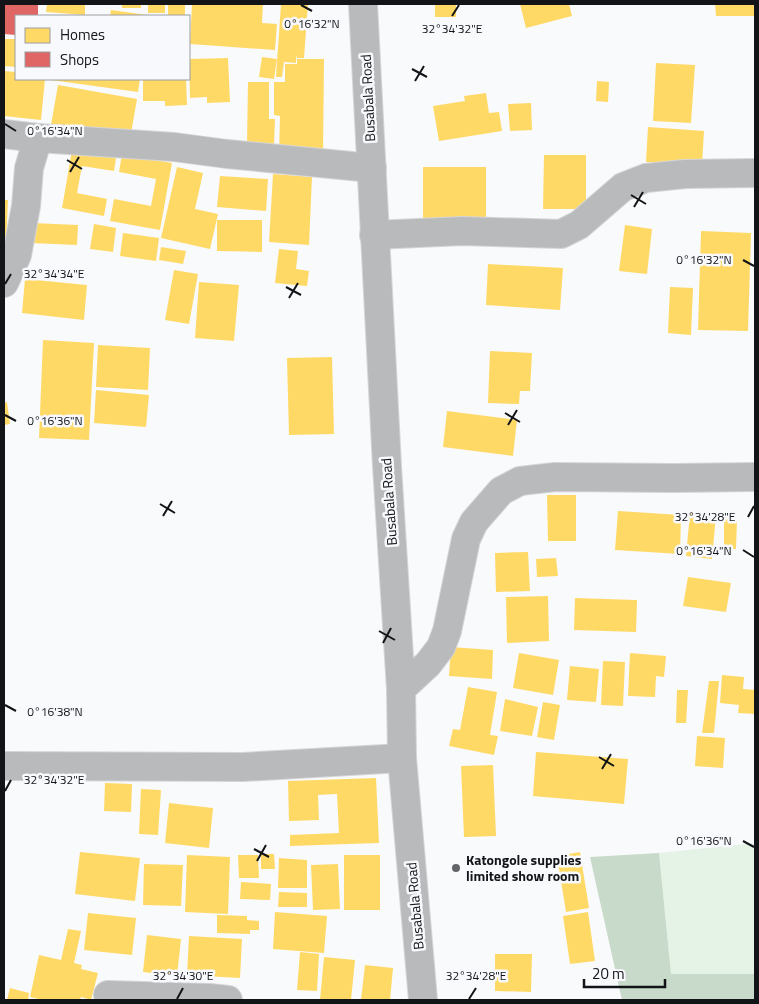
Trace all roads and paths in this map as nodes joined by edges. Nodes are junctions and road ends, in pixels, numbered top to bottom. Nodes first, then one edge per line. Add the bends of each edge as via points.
1 (363, 4) edge
2 (4, 134) edge
3 (38, 138) junction
4 (372, 168) junction
5 (755, 173) edge
6 (374, 235) junction
7 (4, 283) edge
8 (755, 477) edge
9 (401, 689) junction
10 (402, 758) junction
11 (4, 766) edge
12 (108, 995) dead end
13 (228, 1000) edge
14 (424, 1000) edge

1 - 4 street, Busabala Road
2 - 3 street
3 - 4 street via 174,147
3 - 7 street via 29,168 17,255
4 - 6 street, Busabala Road
5 - 6 street via 646,178 623,187 579,225 561,234 462,231
6 - 9 street, Busabala Road
8 - 9 street via 555,477 520,481 502,491 474,522 466,539 447,630 440,648
9 - 10 street, Busabala Road
10 - 11 street via 243,767
10 - 14 street, Busabala Road
12 - 13 street

